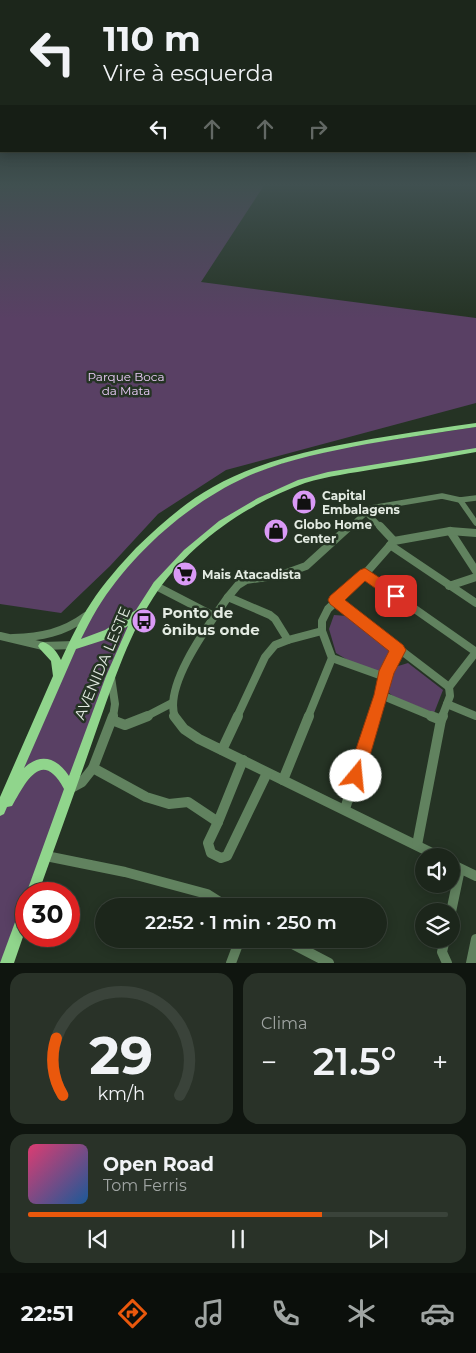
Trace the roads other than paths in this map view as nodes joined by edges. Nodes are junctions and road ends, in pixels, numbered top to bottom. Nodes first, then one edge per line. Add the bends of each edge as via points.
1 (476, 419) edge
2 (476, 425) edge
3 (458, 427) junction
4 (476, 450) edge
5 (476, 498) edge
6 (460, 500) junction
7 (365, 511) junction
8 (476, 523) edge
9 (450, 531) junction
10 (476, 533) edge
11 (392, 543) junction
12 (476, 571) edge
13 (365, 574) junction
14 (476, 577) edge
15 (156, 586) junction
16 (449, 586) junction
17 (228, 597) junction
18 (335, 600) junction
19 (476, 603) edge
20 (140, 612) junction
21 (90, 613) junction
22 (214, 616) junction
23 (322, 631) junction
24 (0, 636) edge
25 (13, 638) junction
26 (288, 640) junction
27 (74, 645) junction
28 (43, 646) junction
29 (398, 650) junction
30 (332, 658) junction
31 (111, 676) junction
32 (58, 678) junction
33 (385, 678) junction
34 (449, 687) junction
35 (381, 695) junction
36 (172, 703) junction
37 (447, 704) junction
38 (476, 716) edge
39 (112, 720) junction
40 (441, 720) junction
41 (222, 750) junction
42 (242, 760) junction
43 (93, 768) junction
44 (267, 773) junction
45 (283, 780) junction
46 (70, 789) junction
47 (345, 809) junction
48 (0, 812) edge
49 (218, 822) junction
50 (417, 844) junction
51 (424, 848) edge
52 (46, 856) junction
53 (460, 868) edge
54 (476, 876) edge
55 (36, 882) edge
56 (213, 898) edge
57 (476, 939) edge
58 (15, 941) edge
59 (237, 948) edge
60 (300, 948) edge
61 (443, 948) edge
62 (7, 963) edge
63 (231, 963) edge
64 (329, 963) edge
65 (447, 963) edge
66 (471, 963) edge

1 - 3 main road
2 - 3 main road, AVENIDA LESTE
3 - 21 main road, AVENIDA LESTE via 322,449 254,469 221,485 160,527 112,581
4 - 15 main road, AVENIDA LESTE via 329,475 272,494 247,507 200,540
5 - 6 street
6 - 7 street via 442,496
6 - 8 street
7 - 11 street
7 - 17 street via 306,566 281,575 246,580
9 - 10 street
9 - 11 street
9 - 12 street
11 - 13 street
11 - 16 street
13 - 18 street
13 - 34 street via 476,652
14 - 16 street
15 - 20 main road, AVENIDA LESTE
15 - 22 street
16 - 19 street
17 - 22 street
17 - 26 street via 270,615
18 - 23 street via 324,614
18 - 29 street
20 - 27 main road via 91,642
20 - 31 main road, AVENIDA LESTE
21 - 25 street via 51,636
21 - 27 main road, AVENIDA LESTE
22 - 36 street via 183,672
23 - 26 street
23 - 30 street
24 - 25 street
25 - 28 street
26 - 41 street via 275,645 265,657
27 - 28 street
27 - 32 main road, AVENIDA LESTE
28 - 32 main road via 54,654 58,662
29 - 33 street
29 - 34 street
30 - 33 street
30 - 45 street
31 - 39 street via 115,704
31 - 46 main road, AVENIDA LESTE
32 - 48 main road, AVENIDA LESTE
33 - 35 street
34 - 37 street
35 - 40 street
35 - 47 street
36 - 39 street via 125,725
36 - 41 street via 178,723 187,733
37 - 38 street
37 - 40 street
39 - 43 street
40 - 50 street
41 - 42 street
42 - 44 street
42 - 49 street
43 - 46 street via 82,782
43 - 49 street via 146,797 169,804 188,802
44 - 45 street
44 - 49 street via 227,856 221,858 211,854 208,843
45 - 47 street
46 - 48 main road via 63,774 54,767 40,764 30,770
46 - 52 main road, AVENIDA LESTE
47 - 50 street
50 - 51 street
52 - 55 main road, AVENIDA LESTE
52 - 56 street via 125,872
53 - 54 street
57 - 66 street
58 - 62 main road
59 - 63 street
60 - 64 street
61 - 65 street

